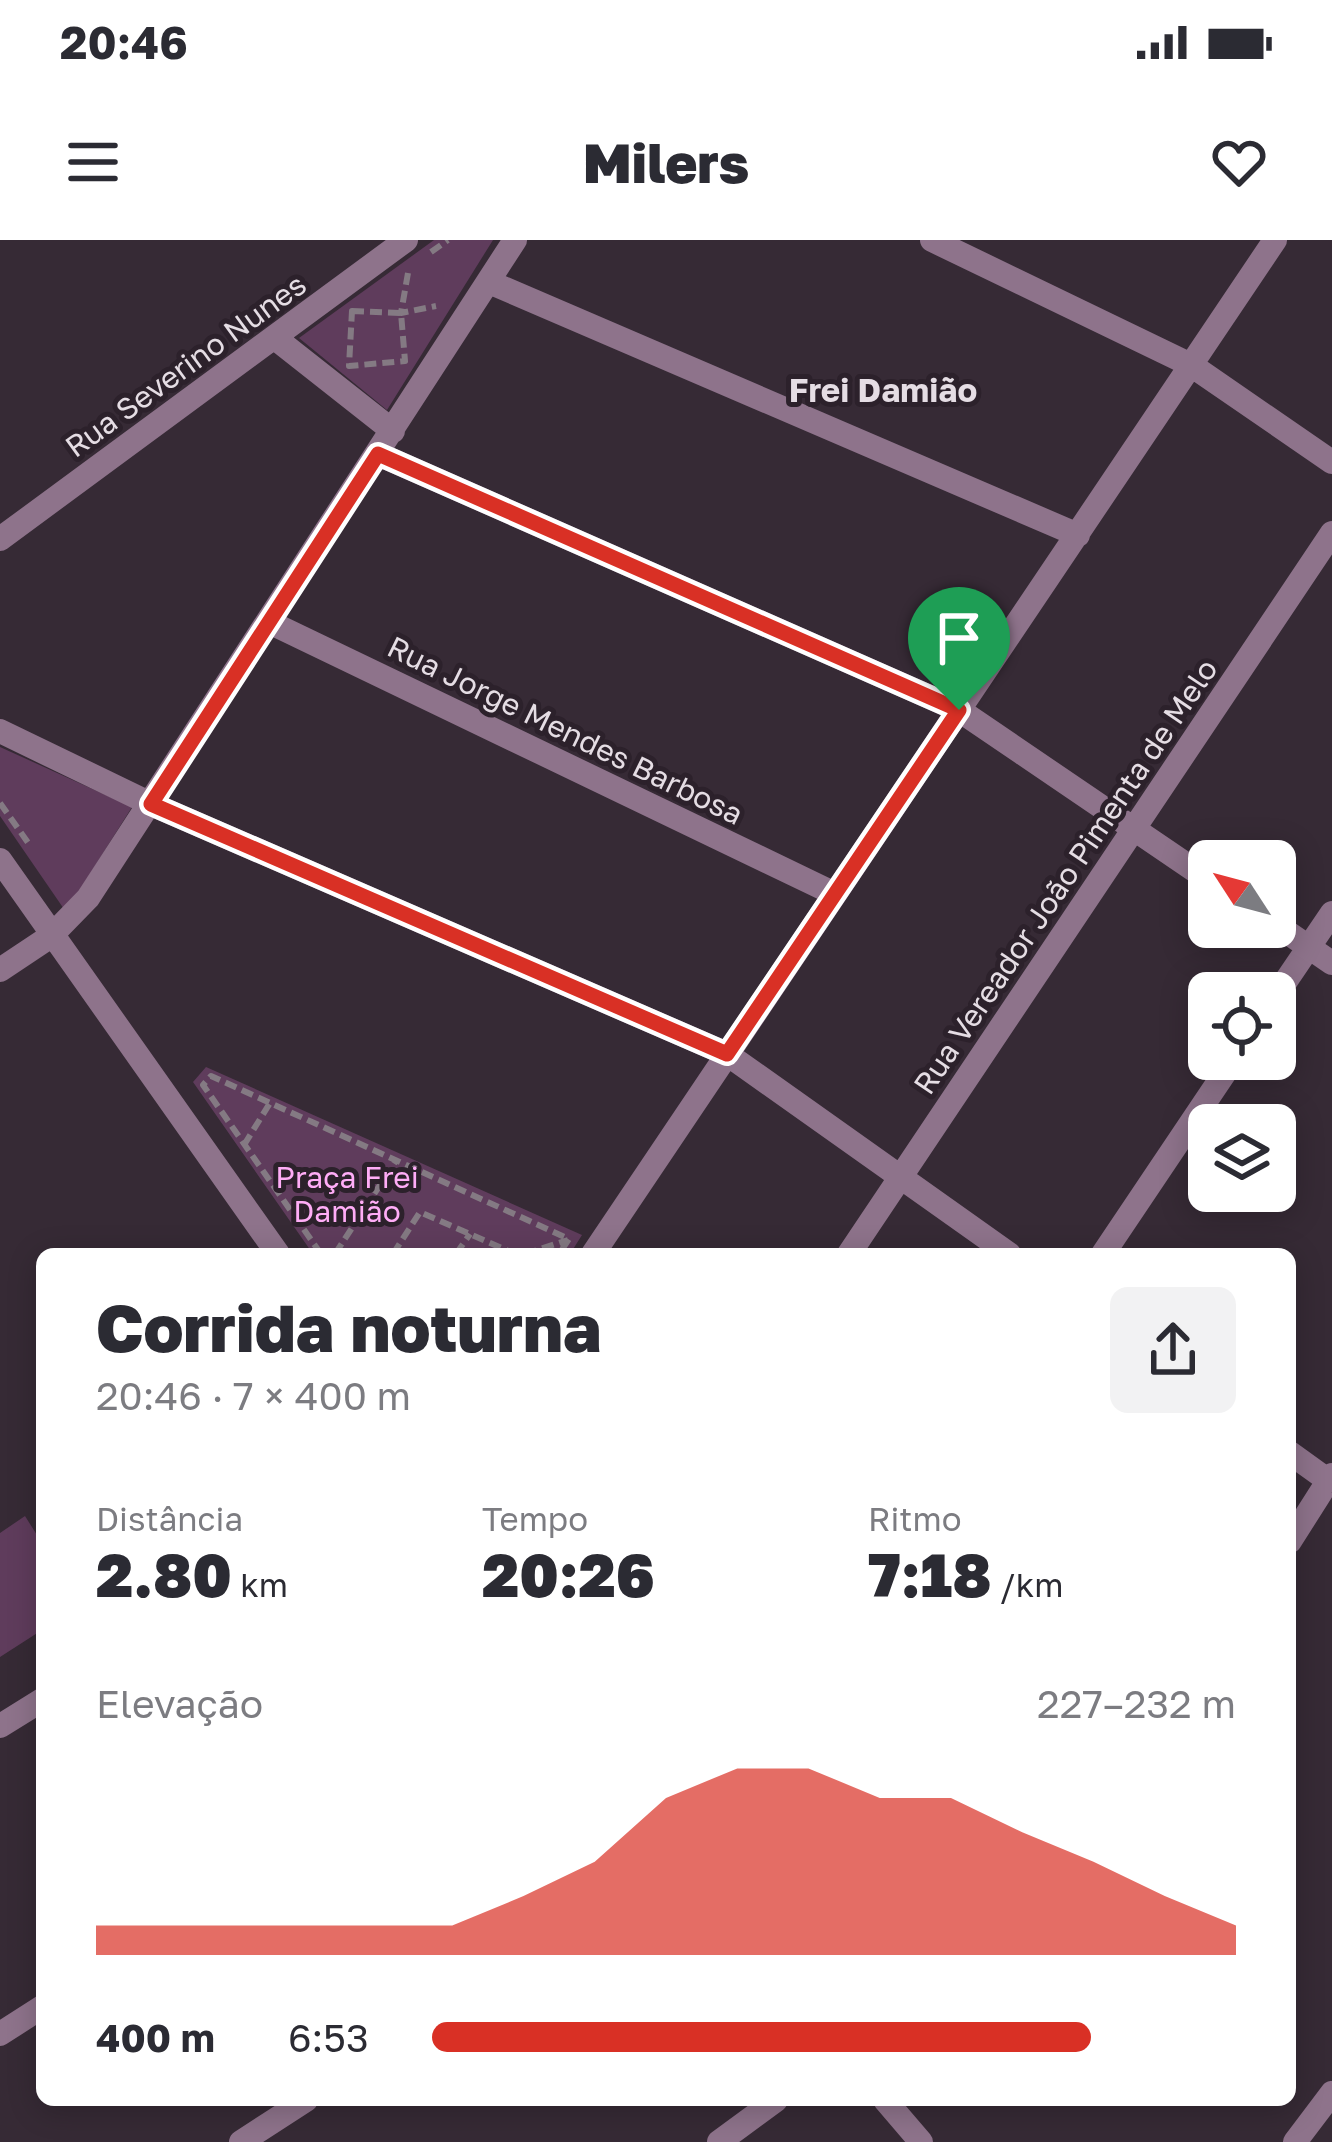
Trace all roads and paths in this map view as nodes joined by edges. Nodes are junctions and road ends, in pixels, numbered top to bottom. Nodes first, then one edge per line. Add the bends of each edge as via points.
1 (406, 240) edge
2 (515, 240) edge
3 (932, 240) edge
4 (1275, 240) edge
5 (409, 269) dead end
6 (489, 282) junction
7 (401, 313) junction
8 (430, 323) dead end
9 (275, 338) junction
10 (417, 342) dead end
11 (332, 352) dead end
12 (405, 361) junction
13 (1191, 365) junction
14 (349, 366) junction
15 (394, 378) dead end
16 (366, 381) dead end
17 (392, 431) junction
18 (378, 454) junction
19 (1332, 462) edge
20 (1332, 533) edge
21 (1078, 535) junction
22 (0, 539) edge
23 (269, 622) junction
24 (959, 710) junction
25 (0, 731) edge
26 (0, 803) edge
27 (151, 804) junction
28 (1134, 829) junction
29 (39, 858) dead end
30 (0, 860) edge
31 (1188, 866) edge
32 (835, 894) junction
33 (1332, 913) edge
34 (51, 936) junction
35 (1296, 938) edge
36 (1309, 947) junction
37 (1332, 963) edge
38 (0, 970) edge
39 (1292, 972) edge
40 (727, 1054) junction
41 (1220, 1080) edge
42 (270, 1103) junction
43 (244, 1145) junction
44 (395, 1162) junction
45 (901, 1177) junction
46 (470, 1234) junction
47 (569, 1239) junction
48 (274, 1248) edge
49 (317, 1248) edge
50 (339, 1248) edge
51 (397, 1248) edge
52 (460, 1248) edge
53 (502, 1248) edge
54 (543, 1248) edge
55 (564, 1248) edge
56 (597, 1248) edge
57 (853, 1248) edge
58 (1001, 1248) edge
59 (1107, 1248) edge
60 (1296, 1457) edge
61 (1330, 1478) edge
62 (1296, 1532) edge
63 (36, 1704) edge
64 (0, 1726) edge
65 (36, 2011) edge
66 (0, 2034) edge
67 (1330, 2099) edge
68 (297, 2106) edge
69 (768, 2106) edge
70 (890, 2106) edge
71 (241, 2142) edge
72 (718, 2142) edge
73 (921, 2142) edge
74 (1294, 2142) edge

1 - 9 street, Rua Severino Nunes
2 - 6 street
3 - 13 street
4 - 13 street
5 - 7 path
6 - 17 street
6 - 21 street
7 - 8 path via 442,304
7 - 12 path
7 - 14 path via 352,311
9 - 17 street
9 - 22 street, Rua Severino Nunes
10 - 12 path
11 - 14 path
12 - 14 path
12 - 15 path
13 - 19 street
13 - 21 street
14 - 16 path
17 - 18 street
18 - 23 street
18 - 24 street
20 - 28 street, Rua Vereador João Pimenta de Melo
21 - 24 street
23 - 27 street
23 - 32 street, Rua Jorge Mendes Barbosa
24 - 28 street
24 - 32 street
25 - 27 street
26 - 29 path
27 - 34 street via 88,898
27 - 40 street
28 - 31 street
28 - 45 street, Rua Vereador João Pimenta de Melo
30 - 34 street
32 - 40 street
33 - 36 street
34 - 38 street
34 - 48 street
35 - 36 street
36 - 37 street
36 - 39 street
40 - 45 street
40 - 56 street
41 - 59 street
42 - 43 path
42 - 43 path via 211,1076 203,1085
42 - 44 path
43 - 49 path
44 - 47 path
44 - 50 path
45 - 57 street, Rua Vereador João Pimenta de Melo
45 - 58 street
46 - 51 path via 420,1212
46 - 52 path
46 - 53 path
47 - 54 path
47 - 55 path
60 - 61 street
61 - 62 street
63 - 64 street
65 - 66 street
67 - 74 street
68 - 71 street
69 - 72 street
70 - 73 street

